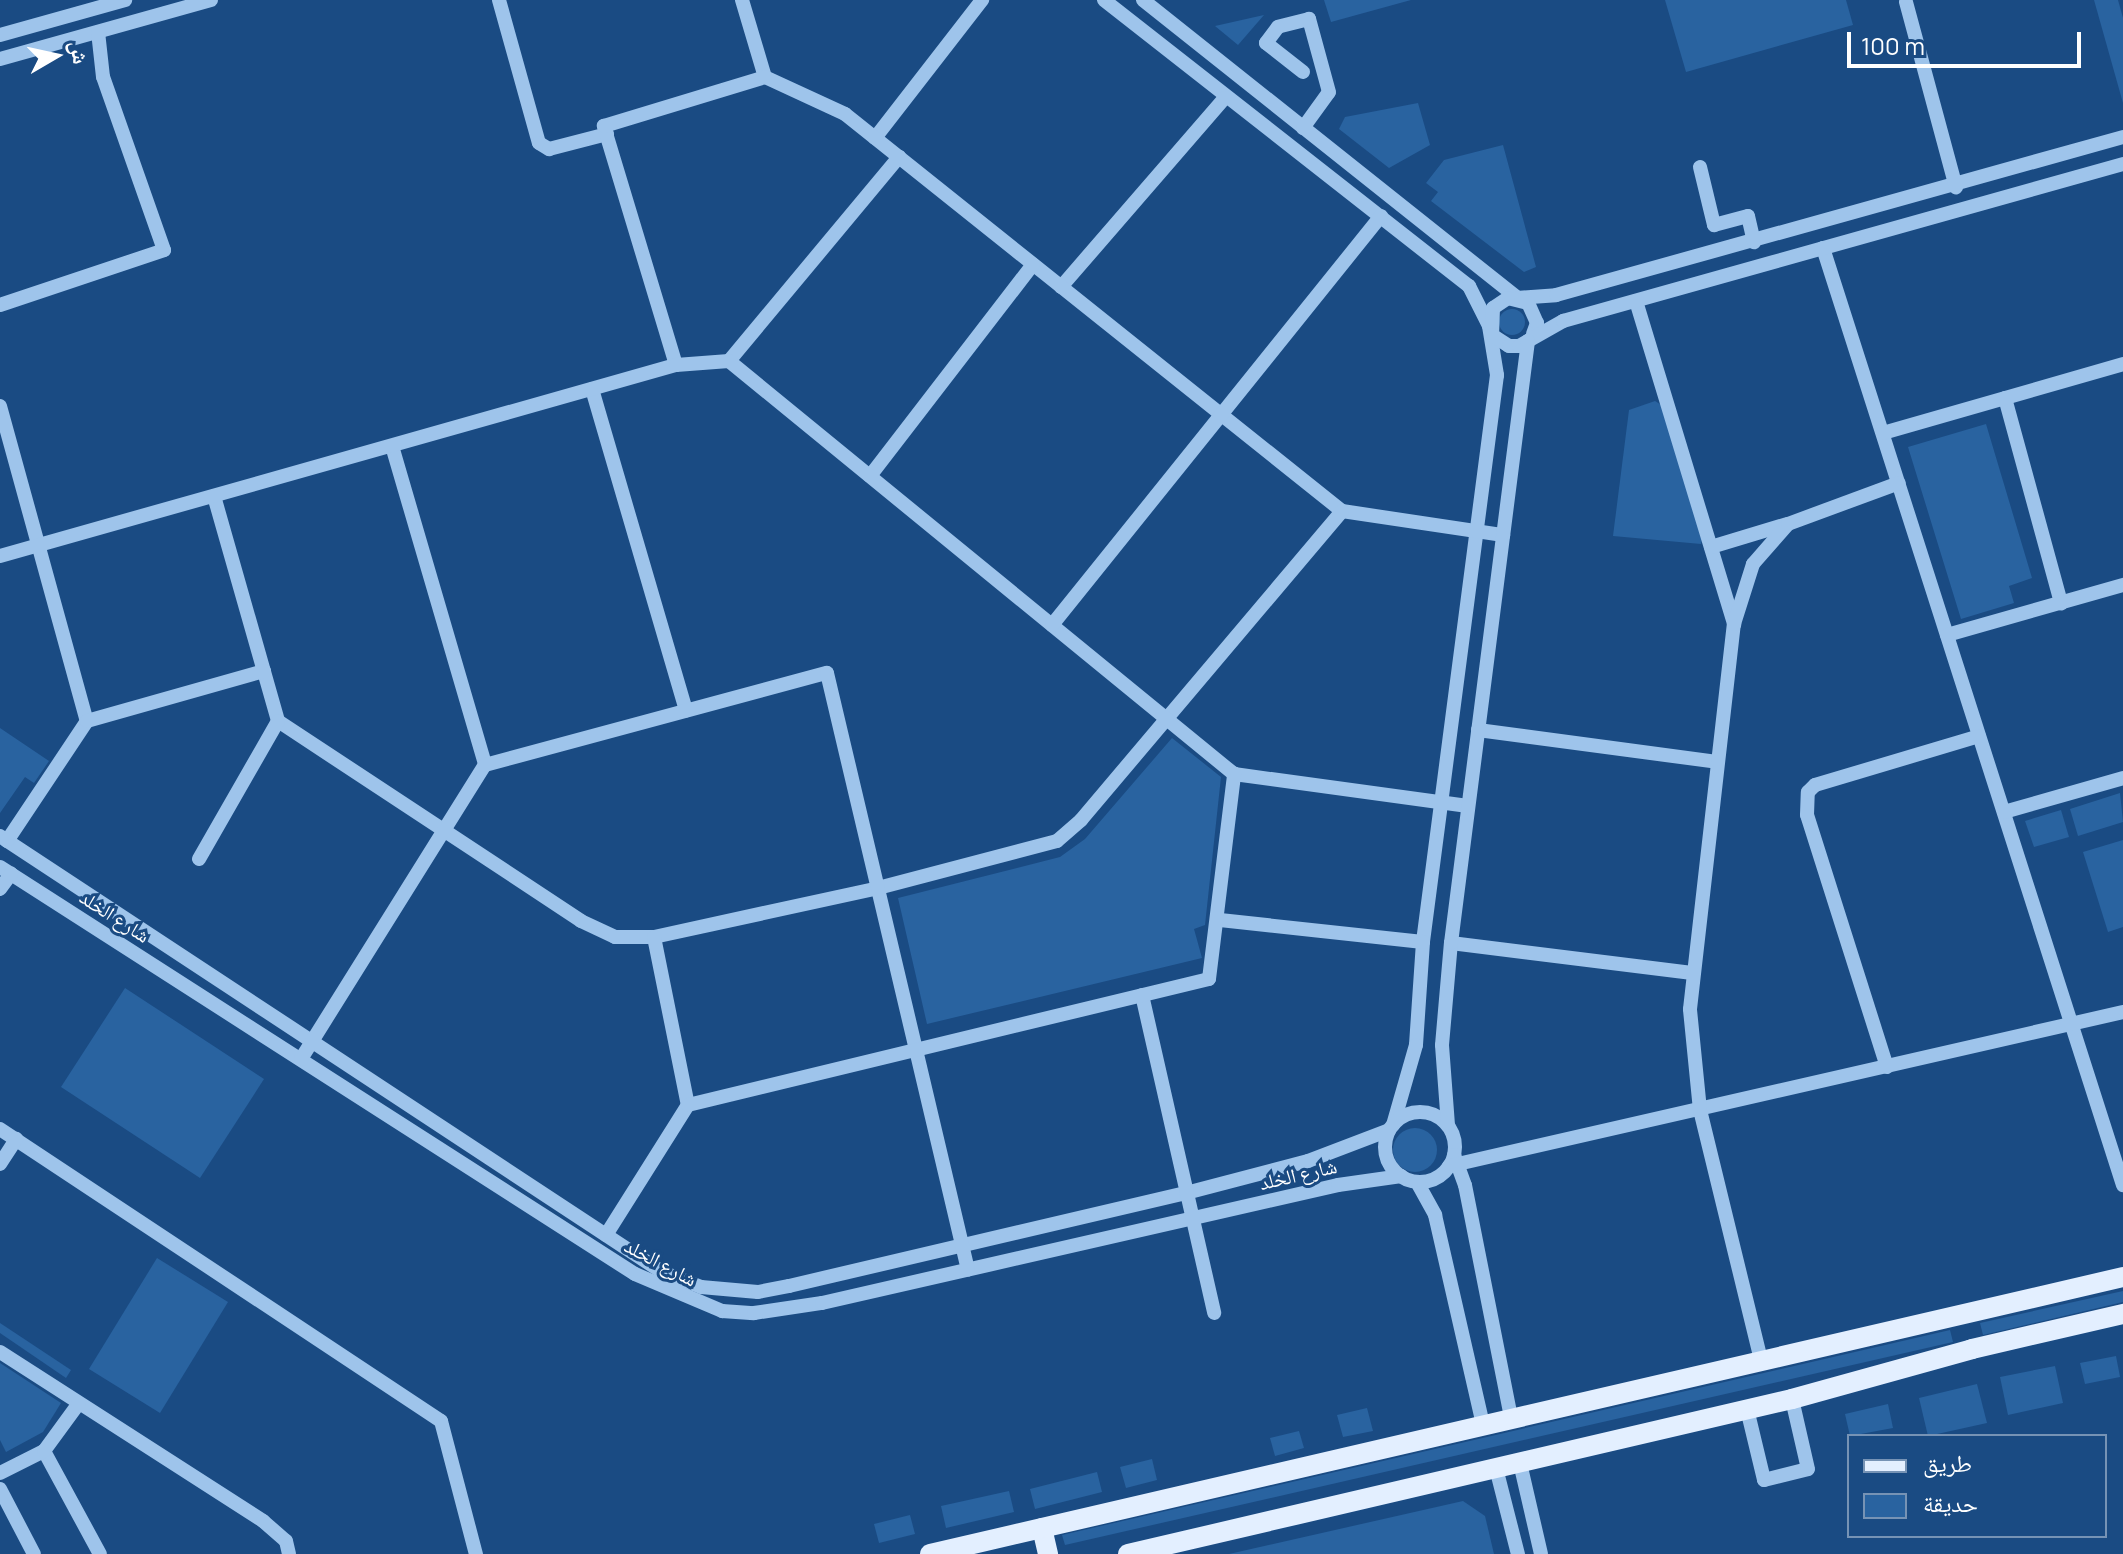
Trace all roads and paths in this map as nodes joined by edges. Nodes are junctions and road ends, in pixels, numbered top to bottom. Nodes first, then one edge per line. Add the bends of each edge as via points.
1 (125, 0) edge
2 (211, 0) edge
3 (499, 0) edge
4 (742, 0) edge
5 (982, 0) edge
6 (1104, 0) edge
7 (1143, 0) edge
8 (1906, 2) edge
9 (98, 32) junction
10 (0, 35) edge
11 (0, 59) edge
12 (1303, 72) dead end
13 (765, 77) junction
14 (1261, 94) junction
15 (1225, 98) junction
16 (1246, 114) junction
17 (1303, 128) junction
18 (607, 134) junction
19 (2123, 137) edge
20 (875, 138) junction
21 (899, 157) junction
22 (2123, 164) edge
23 (1700, 167) dead end
24 (1956, 187) junction
25 (1381, 216) junction
26 (1754, 242) junction
27 (1823, 248) junction
28 (1033, 264) junction
29 (1061, 287) junction
30 (1517, 298) junction
31 (1636, 301) junction
32 (0, 305) edge
33 (1489, 326) junction
34 (1531, 337) junction
35 (729, 361) junction
36 (2123, 364) edge
37 (676, 365) junction
38 (592, 389) junction
39 (2005, 398) junction
40 (0, 406) edge
41 (1221, 415) junction
42 (1883, 433) junction
43 (392, 446) junction
44 (870, 476) junction
45 (1899, 483) junction
46 (214, 496) junction
47 (1342, 511) junction
48 (1788, 524) junction
49 (1477, 531) junction
50 (1503, 535) junction
51 (38, 545) junction
52 (1711, 547) junction
53 (0, 556) edge
54 (2123, 585) edge
55 (2061, 603) junction
56 (1734, 624) junction
57 (1052, 625) junction
58 (1947, 635) junction
59 (264, 671) junction
60 (686, 711) junction
61 (1164, 717) junction
62 (87, 721) junction
63 (278, 721) junction
64 (1478, 730) junction
65 (1979, 736) junction
66 (1717, 762) junction
67 (485, 765) junction
68 (1234, 774) junction
69 (2123, 778) edge
70 (1442, 802) junction
71 (1468, 806) junction
72 (2004, 812) junction
73 (443, 832) junction
74 (4, 839) edge
75 (199, 859) dead end
76 (5, 870) edge
77 (878, 888) junction
78 (0, 889) edge
79 (1220, 920) junction
80 (654, 937) junction
81 (1423, 942) junction
82 (1451, 943) junction
83 (1692, 973) junction
84 (1142, 995) junction
85 (2123, 1012) edge
86 (2071, 1023) junction
87 (313, 1038) junction
88 (916, 1052) junction
89 (301, 1059) junction
90 (1887, 1067) junction
91 (688, 1105) junction
92 (1700, 1110) junction
93 (1448, 1125) junction
94 (1391, 1128) junction
95 (0, 1129) edge
96 (16, 1139) junction
97 (1454, 1162) junction
98 (0, 1164) edge
99 (1401, 1176) junction
100 (1417, 1182) junction
101 (2123, 1185) edge
102 (1186, 1193) junction
103 (1192, 1219) junction
104 (606, 1235) junction
105 (962, 1245) junction
106 (968, 1270) junction
107 (2123, 1277) edge
108 (1214, 1313) dead end
109 (1963, 1314) junction
110 (2123, 1314) edge
111 (1972, 1349) junction
112 (0, 1352) edge
113 (1761, 1360) junction
114 (1792, 1399) junction
115 (79, 1403) junction
116 (1747, 1409) junction
117 (1511, 1418) junction
118 (1483, 1424) junction
119 (44, 1451) junction
120 (1520, 1463) junction
121 (2, 1467) edge
122 (1496, 1468) junction
123 (0, 1489) edge
124 (1042, 1528) junction
125 (34, 1554) edge
126 (100, 1554) edge
127 (289, 1554) edge
128 (476, 1554) edge
129 (930, 1554) edge
130 (1048, 1554) edge
131 (1128, 1554) edge
132 (1518, 1554) edge
133 (1541, 1554) edge

1 - 10 street
2 - 9 street
3 - 18 street via 539,143 549,149
4 - 13 street
5 - 20 street
6 - 15 street
7 - 14 street
8 - 24 street
9 - 11 street
9 - 32 street via 103,77 164,250
12 - 17 street via 1266,43 1278,27 1309,19 1329,92
13 - 18 street via 604,126
13 - 20 street via 845,114
14 - 16 street
14 - 17 street
15 - 16 street
15 - 29 street
16 - 25 street
17 - 30 street
18 - 37 street
19 - 24 street
20 - 21 street
21 - 28 street
21 - 35 street
22 - 27 street
23 - 26 street via 1714,225 1748,216
24 - 26 street
25 - 33 street via 1469,286
25 - 41 street
26 - 30 street via 1556,295
27 - 31 street
27 - 42 street
28 - 29 street
28 - 44 street
29 - 41 street
30 - 33 street via 1493,308
30 - 34 street via 1534,312
31 - 34 street
31 - 52 street
33 - 34 street via 1500,343 1509,346
33 - 49 street via 1497,375
34 - 50 street
35 - 37 street
35 - 44 street
36 - 39 street
37 - 38 street
38 - 43 street
38 - 60 street
39 - 42 street
39 - 55 street
40 - 51 street
41 - 47 street
41 - 57 street
42 - 45 street
43 - 46 street
43 - 67 street
44 - 57 street
45 - 48 street
45 - 58 street
46 - 51 street
46 - 59 street
47 - 49 street
47 - 61 street
48 - 52 street
48 - 56 street via 1753,564
49 - 50 street
49 - 70 street
50 - 64 street
51 - 53 street
51 - 62 street
52 - 56 street
54 - 55 street
55 - 58 street
56 - 66 street
57 - 61 street
58 - 65 street
59 - 62 street
59 - 63 street
60 - 67 street
60 - 77 street via 827,673
61 - 68 street
61 - 77 street via 1081,820 1057,841
62 - 74 street
63 - 73 street
63 - 75 street
64 - 66 street
64 - 71 street
65 - 72 street
65 - 90 street via 1815,785 1805,802
66 - 83 street
67 - 73 street
68 - 70 street
68 - 79 street
69 - 72 street
70 - 71 street
70 - 81 street
71 - 82 street
72 - 86 street
73 - 80 street via 581,921 615,937
73 - 87 street
74 - 87 street
76 - 78 street
76 - 89 street, شارع الخلد
77 - 80 street
77 - 88 street
79 - 81 street
79 - 84 street via 1209,979
80 - 91 street
81 - 94 street via 1416,1045
82 - 83 street
82 - 93 street via 1442,1045
83 - 92 street via 1692,1058
84 - 88 street
84 - 102 street
85 - 86 street
86 - 90 street
86 - 101 street
87 - 89 street
87 - 104 street
88 - 91 street
88 - 105 street
89 - 106 street, شارع الخلد via 635,1274 722,1311 788,1309
90 - 92 street
91 - 104 street
92 - 97 street
92 - 113 street
93 - 94 street via 1420,1112
93 - 97 street
94 - 99 street via 1386,1156
94 - 102 street via 1308,1161
95 - 96 street
96 - 98 street
96 - 128 street via 441,1421
97 - 100 street
97 - 117 street
99 - 100 street
99 - 103 street, شارع الخلد
100 - 118 street via 1435,1215
102 - 103 street
102 - 105 street
103 - 106 street, شارع الخلد
103 - 108 street
104 - 105 street via 680,1281 729,1292 789,1286
105 - 106 street
107 - 109 main road
109 - 111 main road
109 - 113 main road
110 - 111 main road
111 - 114 main road
112 - 115 street
113 - 117 main road
114 - 116 main road
114 - 116 street via 1808,1469 1764,1480
115 - 119 street
115 - 127 street via 263,1521 286,1541
116 - 120 main road
117 - 118 main road
118 - 124 main road
119 - 121 street
119 - 126 street
120 - 122 main road
120 - 133 street
122 - 131 main road
122 - 132 street
123 - 125 street
124 - 129 main road
124 - 130 main road

